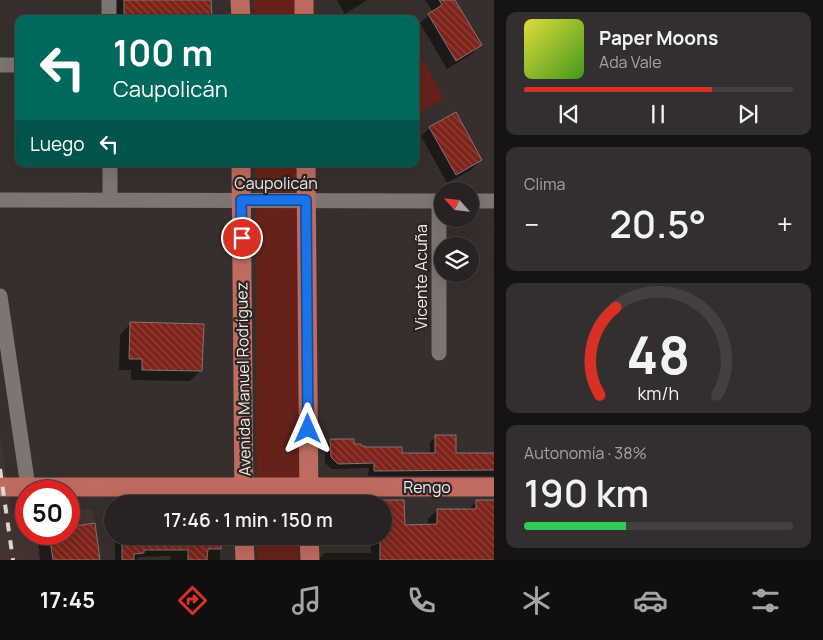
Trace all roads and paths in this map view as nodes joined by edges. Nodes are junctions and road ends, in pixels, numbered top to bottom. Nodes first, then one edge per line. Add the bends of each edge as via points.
1 (109, 0) edge
2 (240, 0) edge
3 (304, 0) edge
4 (109, 15) edge
5 (240, 15) edge
6 (304, 15) edge
7 (0, 65) edge
8 (15, 65) edge
9 (110, 167) edge
10 (241, 167) edge
11 (306, 167) edge
12 (0, 200) edge
13 (110, 200) junction
14 (241, 200) junction
15 (306, 200) junction
16 (434, 201) edge
17 (479, 201) edge
18 (494, 201) edge
19 (441, 228) edge
20 (0, 296) edge
21 (439, 353) dead end
22 (27, 480) edge
23 (0, 487) edge
24 (15, 487) edge
25 (494, 487) edge
26 (80, 489) edge
27 (244, 495) edge
28 (308, 495) edge
29 (329, 495) edge
30 (244, 545) edge
31 (310, 545) edge
32 (245, 560) edge
33 (310, 560) edge

1 - 4 street
2 - 5 main road
3 - 6 main road
7 - 8 street
9 - 13 street
10 - 14 main road, Avenida Manuel Rodríguez
11 - 15 main road
12 - 13 street, Caupolicán
13 - 14 street, Caupolicán
14 - 15 street, Caupolicán
14 - 27 main road, Avenida Manuel Rodríguez
15 - 16 street, Caupolicán
15 - 28 main road
17 - 18 street
19 - 21 street, Vicente Acuña
20 - 22 street
23 - 24 main road, Rengo
25 - 29 main road, Rengo
26 - 27 main road, Rengo
30 - 32 main road
31 - 33 main road

